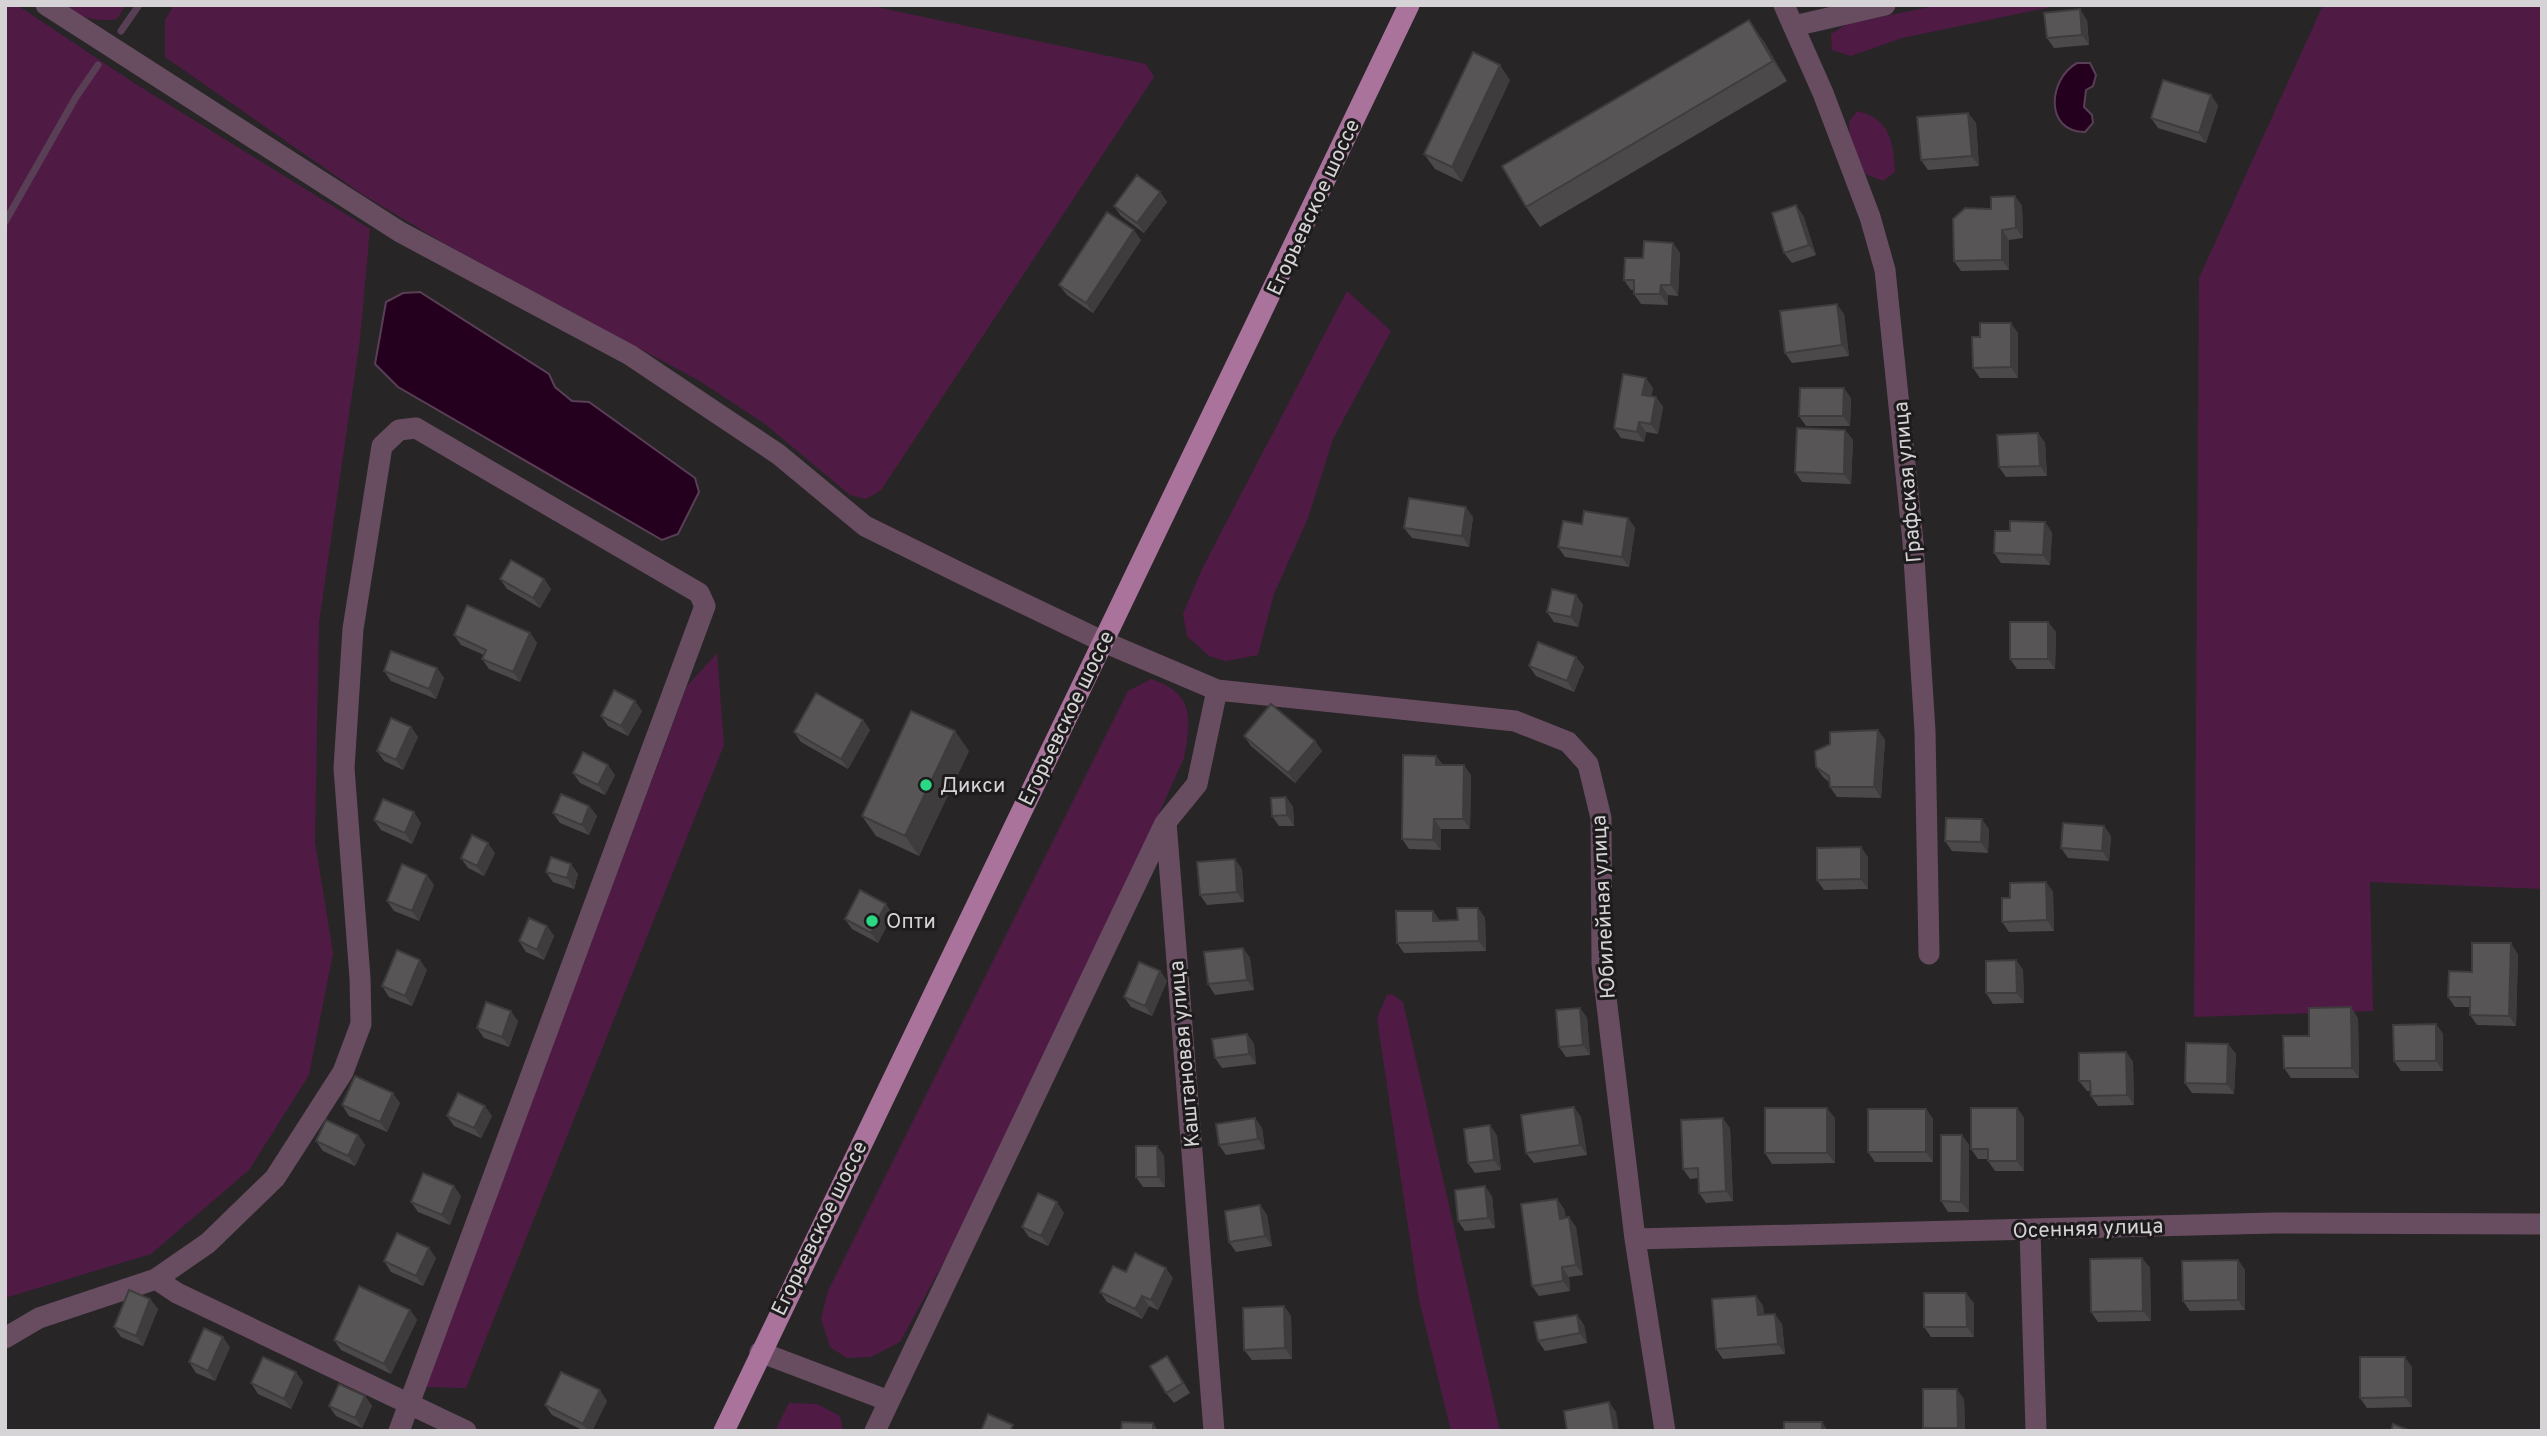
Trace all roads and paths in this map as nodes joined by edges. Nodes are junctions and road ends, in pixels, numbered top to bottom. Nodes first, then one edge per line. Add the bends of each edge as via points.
1 (46, 5) edge
2 (1409, 5) edge
3 (1784, 5) edge
4 (1885, 5) edge
5 (1794, 26) junction
6 (1104, 642) junction
7 (1216, 690) junction
8 (1166, 822) junction
9 (1929, 954) dead end
10 (2542, 1224) edge
11 (2030, 1230) junction
12 (1635, 1239) junction
13 (156, 1279) junction
14 (5, 1338) edge
15 (760, 1352) junction
16 (889, 1401) junction
17 (410, 1402) junction
18 (399, 1431) edge
19 (466, 1431) edge
20 (724, 1431) edge
21 (875, 1431) edge
22 (1214, 1431) edge
23 (1665, 1431) edge
24 (2036, 1431) edge

1 - 6 street, Юбилейная улица via 400,232 630,355 778,454 865,526
2 - 6 main road, Егорьевское шоссе
3 - 5 street, Графская улица
4 - 5 street
5 - 9 street, Графская улица via 1870,217 1885,270 1913,542 1925,731
6 - 7 street, Юбилейная улица
6 - 15 main road, Егорьевское шоссе
7 - 8 street via 1197,784
7 - 12 street, Юбилейная улица via 1515,721 1568,742 1588,765 1601,818 1602,964
8 - 16 street
8 - 22 street, Каштановая улица
10 - 11 street, Осенняя улица via 2274,1223
11 - 12 street, Осенняя улица
11 - 24 street
12 - 23 street, Юбилейная улица
13 - 14 street via 39,1318
13 - 17 street
13 - 17 street via 208,1243 275,1178 343,1072 361,1024 344,768 353,629 382,446 399,430 416,428 699,593 705,606
15 - 16 street
15 - 20 main road, Егорьевское шоссе
16 - 21 street
17 - 18 street
17 - 19 street

